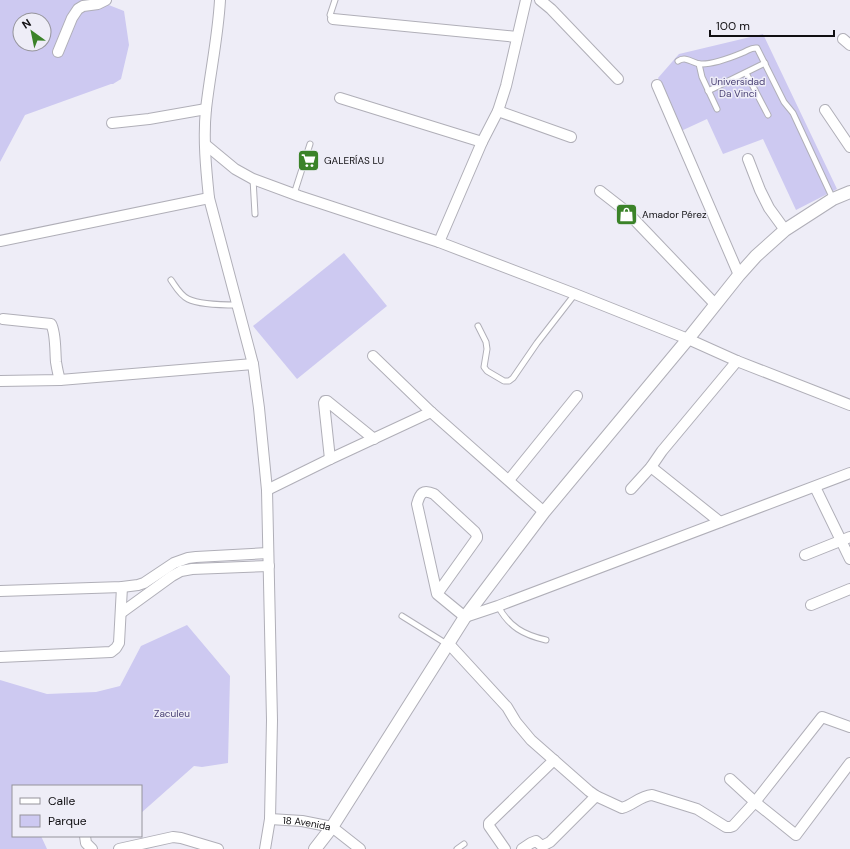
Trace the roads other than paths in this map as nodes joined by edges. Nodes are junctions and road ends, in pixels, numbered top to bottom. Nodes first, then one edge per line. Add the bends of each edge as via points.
1 (106, 0) edge
2 (220, 0) edge
3 (335, 0) edge
4 (526, 0) edge
5 (540, 0) edge
6 (333, 19) joint
7 (517, 37) junction
8 (58, 52) dead end
9 (678, 60) dead end
10 (765, 63) junction
11 (699, 64) junction
12 (746, 72) junction
13 (618, 79) dead end
14 (656, 86) dead end
15 (708, 91) junction
16 (340, 98) dead end
17 (206, 109) junction
18 (717, 109) dead end
19 (825, 110) dead end
20 (498, 112) junction
21 (768, 115) dead end
22 (112, 123) dead end
23 (571, 137) dead end
24 (482, 142) junction
25 (310, 144) dead end
26 (206, 145) junction
27 (850, 147) edge
28 (748, 159) dead end
29 (253, 179) junction
30 (600, 191) dead end
31 (850, 192) edge
32 (294, 194) junction
33 (209, 198) junction
34 (833, 199) junction
35 (255, 214) dead end
36 (785, 230) junction
37 (0, 241) edge
38 (439, 242) junction
39 (739, 275) junction
40 (171, 280) dead end
41 (575, 294) junction
42 (715, 304) junction
43 (238, 305) junction
44 (3, 319) dead end
45 (478, 326) dead end
46 (688, 339) junction
47 (373, 356) dead end
48 (737, 361) junction
49 (253, 364) junction
50 (0, 380) edge
51 (60, 380) junction
52 (577, 396) dead end
53 (850, 405) edge
54 (431, 412) junction
55 (374, 439) junction
56 (330, 459) junction
57 (651, 467) junction
58 (850, 473) edge
59 (509, 480) junction
60 (815, 487) junction
61 (631, 489) dead end
62 (267, 490) junction
63 (544, 512) junction
64 (720, 522) junction
65 (845, 539) edge
66 (268, 553) junction
67 (805, 555) dead end
68 (850, 559) edge
69 (269, 566) junction
70 (122, 587) junction
71 (850, 589) edge
72 (0, 591) edge
73 (437, 594) junction
74 (811, 605) dead end
75 (498, 606) junction
76 (121, 613) junction
77 (402, 616) dead end
78 (465, 617) junction
79 (546, 640) dead end
80 (449, 644) junction
81 (0, 657) edge
82 (850, 727) edge
83 (554, 760) junction
84 (850, 763) edge
85 (730, 779) dead end
86 (596, 796) junction
87 (755, 802) junction
88 (270, 818) junction
89 (332, 827) junction
90 (85, 837) edge
91 (464, 844) dead end
92 (92, 849) edge
93 (119, 849) edge
94 (218, 849) edge
95 (265, 849) edge
96 (315, 849) edge
97 (360, 849) edge
98 (457, 849) edge
99 (505, 849) edge
100 (522, 849) edge

1 - 8 street via 78,9
2 - 17 street
3 - 6 lane via 330,15
4 - 7 street
5 - 13 street
6 - 7 street
7 - 20 street
9 - 11 lane via 686,59
10 - 11 lane via 756,47 710,64
10 - 12 lane
10 - 34 lane via 784,102 793,113
11 - 15 lane
12 - 15 lane
12 - 21 lane
14 - 39 street
15 - 18 lane
16 - 24 street
17 - 22 street
17 - 26 street
19 - 27 street
20 - 23 street
20 - 24 street
24 - 38 street
25 - 32 lane
26 - 29 street via 235,169
26 - 33 street
28 - 36 street via 768,208
29 - 32 street
29 - 35 lane
30 - 42 street via 627,212
31 - 34 street
32 - 38 street
33 - 37 street
33 - 43 street
34 - 36 street
36 - 39 street
38 - 41 street
39 - 42 street
40 - 43 lane via 187,299 199,303
41 - 45 lane via 509,381 504,381 484,367 486,342
41 - 46 street
42 - 46 street
43 - 49 street
44 - 51 street via 51,324
46 - 48 street
46 - 63 street
47 - 54 street
48 - 53 street
48 - 57 street
49 - 51 street
49 - 62 street via 260,408
50 - 51 street
52 - 59 street
54 - 55 street
54 - 59 street
55 - 56 street
55 - 56 street via 327,401 324,403
56 - 62 street
57 - 61 street
57 - 64 street
58 - 60 street
59 - 63 street
60 - 64 street
60 - 65 street
62 - 66 street
63 - 78 street
64 - 75 street
65 - 67 street
65 - 68 street
66 - 69 street
66 - 70 street via 188,558 168,567 144,583
69 - 76 street via 181,571
69 - 88 street via 272,720
70 - 72 street
70 - 76 street
71 - 74 street
73 - 73 street via 417,504 419,496 424,492 434,494 477,536
73 - 78 street
75 - 78 street
75 - 79 lane via 512,625 531,636
76 - 81 street via 119,643 111,652
77 - 80 lane
78 - 80 street
80 - 83 street via 508,707 516,722 531,740
80 - 89 street
82 - 87 street via 822,717
83 - 86 street
83 - 99 street via 489,823
84 - 87 street via 796,835
85 - 87 street
86 - 87 street via 622,808 642,797 652,795 696,809 726,827 733,826
86 - 100 street via 550,842 542,846 534,841
88 - 89 street, 18 Avenida
88 - 95 street
89 - 96 street
89 - 97 street, 18 Avenida
90 - 92 street via 86,843
91 - 98 lane
93 - 94 street via 174,837

